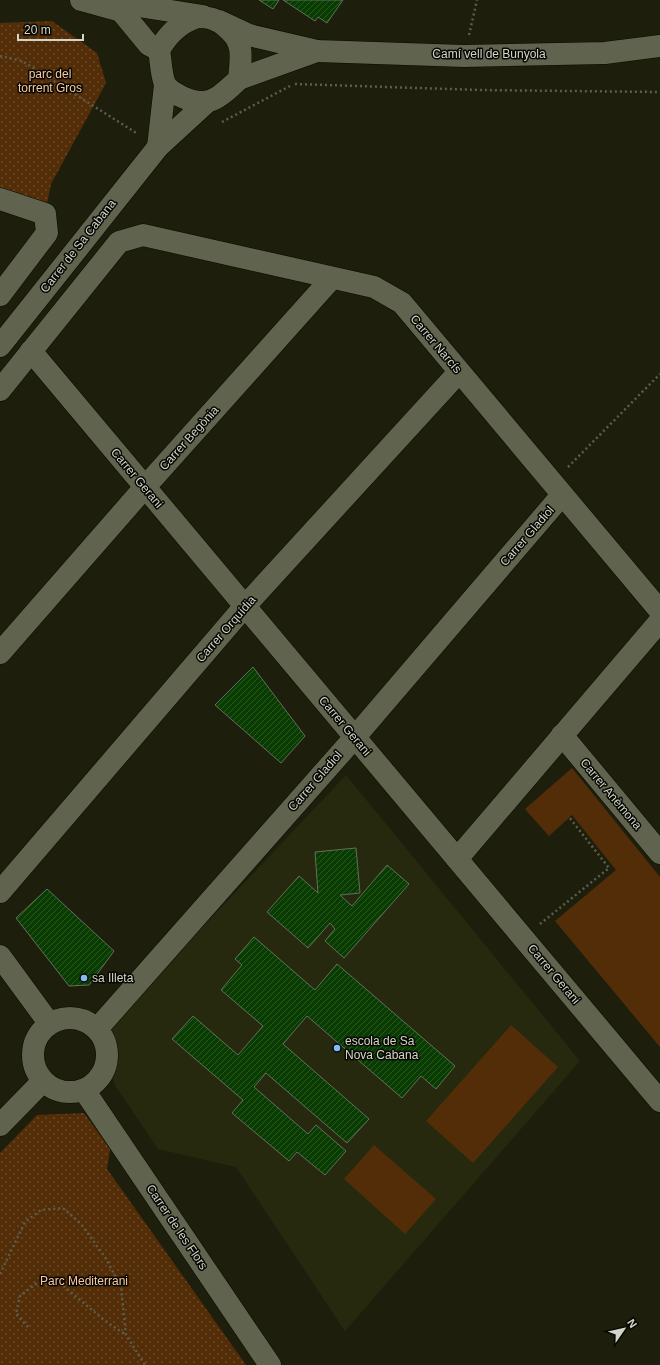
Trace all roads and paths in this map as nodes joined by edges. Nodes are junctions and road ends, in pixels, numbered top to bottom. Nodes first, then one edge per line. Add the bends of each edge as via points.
1 (81, 0) edge
2 (477, 0) edge
3 (121, 11) junction
4 (214, 19) junction
5 (660, 46) edge
6 (159, 50) junction
7 (317, 51) junction
8 (0, 56) edge
9 (464, 56) junction
10 (239, 79) junction
11 (165, 85) junction
12 (660, 92) edge
13 (207, 102) junction
14 (218, 123) dead end
15 (158, 146) junction
16 (0, 199) edge
17 (332, 278) junction
18 (0, 295) edge
19 (0, 346) edge
20 (31, 351) junction
21 (459, 372) junction
22 (660, 374) edge
23 (0, 390) edge
24 (145, 487) junction
25 (562, 495) junction
26 (245, 606) junction
27 (660, 611) edge
28 (660, 621) edge
29 (0, 653) edge
30 (562, 735) junction
31 (355, 737) junction
32 (569, 818) dead end
33 (660, 853) edge
34 (457, 859) junction
35 (0, 892) edge
36 (523, 938) junction
37 (0, 956) edge
38 (49, 1023) junction
39 (97, 1029) junction
40 (43, 1081) junction
41 (84, 1090) junction
42 (660, 1101) edge
43 (0, 1125) edge
44 (0, 1274) edge
45 (28, 1327) dead end
46 (126, 1335) junction
47 (145, 1365) edge
48 (270, 1365) edge

1 - 3 street, Camí vell de Bunyola
2 - 9 path
3 - 4 street, Camí vell de Bunyola via 138,6
3 - 6 street via 149,45
4 - 6 street via 197,17 187,20 167,36
4 - 7 street, Camí vell de Bunyola via 249,35
4 - 10 street via 235,35 239,42
5 - 9 street, Camí vell de Bunyola via 605,53
6 - 11 street
7 - 9 street, Camí vell de Bunyola
7 - 10 street, Camí vell de Bunyola
8 - 15 path via 22,61
10 - 13 street via 222,96
11 - 13 street via 192,102
11 - 15 street
12 - 14 path via 294,84
13 - 15 street, Carrer de Sa Cabana
15 - 19 street, Carrer de Sa Cabana
16 - 18 street via 45,214 48,233
17 - 20 street, Carrer Narcís via 143,235 119,242
17 - 21 street, Carrer Narcís via 374,287 402,303
17 - 24 street, Carrer Begònia
20 - 23 street
20 - 24 street, Carrer Gerani
21 - 25 street, Carrer Narcís
21 - 26 street, Carrer Orquídia
22 - 25 path via 568,465
24 - 26 street, Carrer Gerani
24 - 29 street, Carrer Begònia
25 - 27 street, Carrer Narcís
25 - 31 street, Carrer Gladiol
26 - 31 street, Carrer Gerani
26 - 35 street, Carrer Orquídia
28 - 30 street
30 - 33 street, Carrer Anèmona
30 - 34 street
31 - 34 street, Carrer Gerani
31 - 39 street, Carrer Gladiol
32 - 36 path via 609,868
34 - 36 street, Carrer Gerani
36 - 42 street, Carrer Gerani
37 - 38 street
38 - 39 street via 61,1018 74,1018 86,1021
38 - 40 street via 34,1043 32,1056 35,1069
39 - 41 street via 106,1047 107,1060 103,1073 95,1083
40 - 41 street via 53,1089 66,1092
40 - 43 street
41 - 48 street, Carrer de les Flors
44 - 46 path via 25,1222 41,1210 63,1208 81,1224 105,1257 121,1287
45 - 46 path via 16,1314 20,1296 37,1283 60,1283
46 - 47 path

